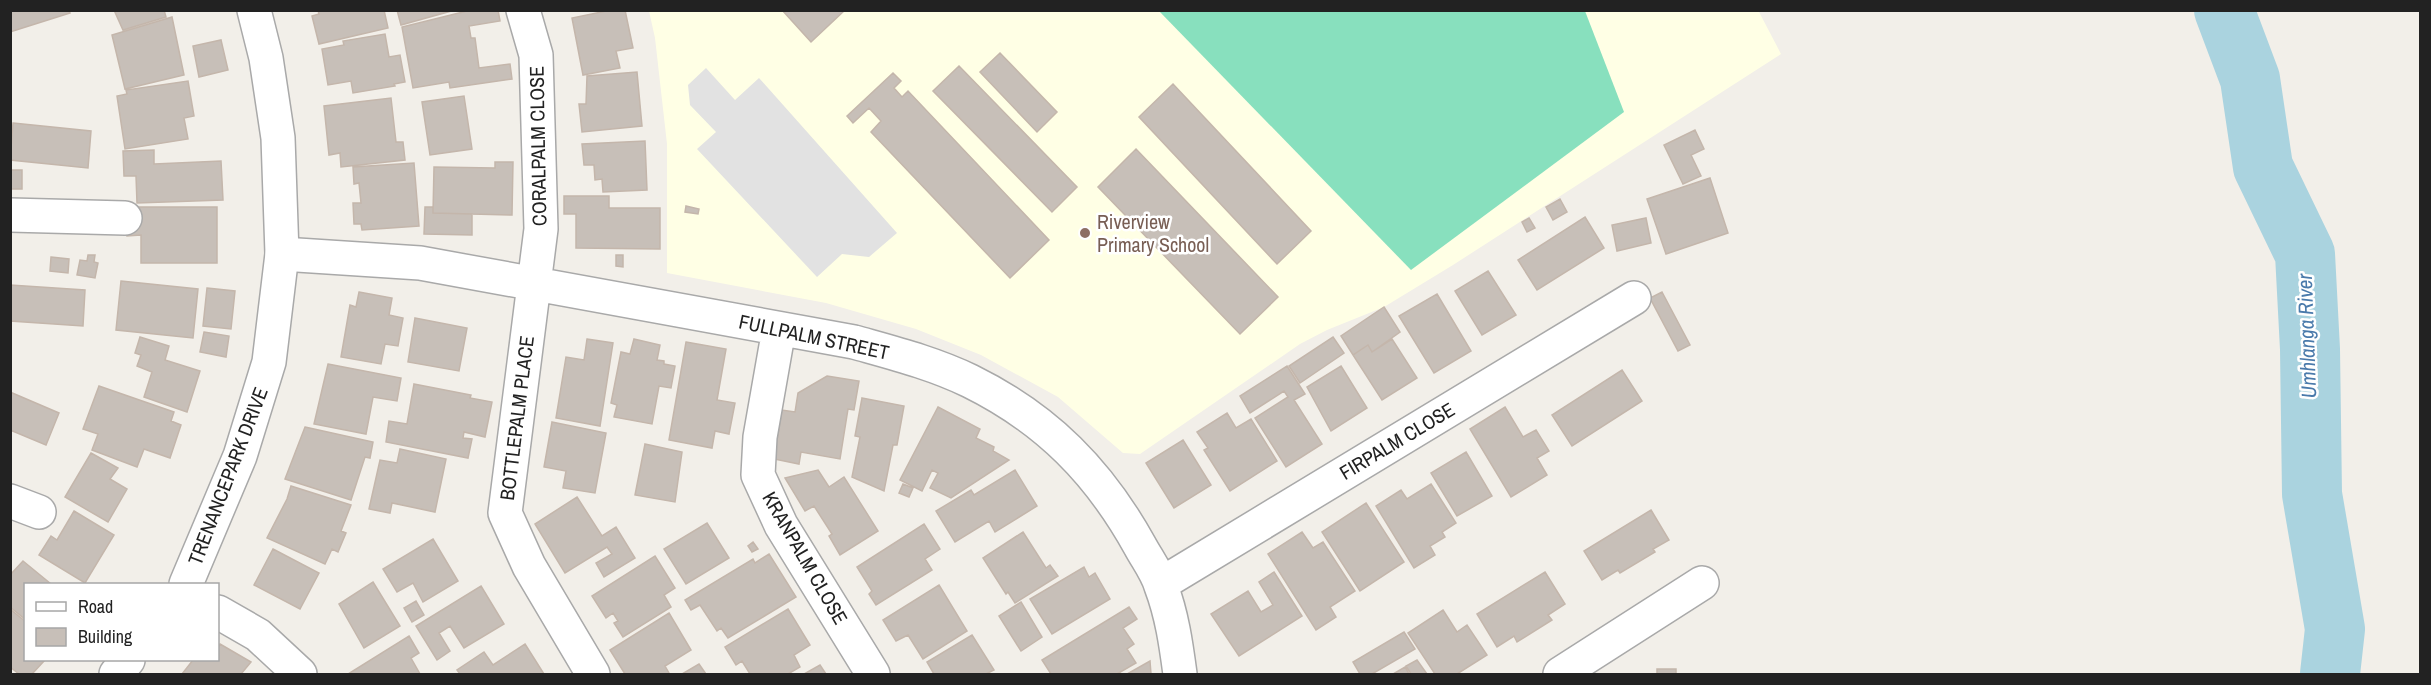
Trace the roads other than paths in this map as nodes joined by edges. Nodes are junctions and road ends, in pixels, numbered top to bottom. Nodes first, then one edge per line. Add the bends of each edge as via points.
1 (254, 10) edge
2 (523, 10) edge
3 (10, 215) edge
4 (125, 218) dead end
5 (282, 254) junction
6 (535, 284) junction
7 (1634, 298) dead end
8 (779, 329) junction
9 (187, 583) edge
10 (1702, 583) dead end
11 (1161, 584) junction
12 (219, 613) edge
13 (127, 661) edge
14 (116, 675) edge
15 (300, 675) edge
16 (593, 675) edge
17 (873, 675) edge
18 (1180, 675) edge
19 (1560, 675) edge

1 - 5 street, TRENANCEPARK DRIVE via 278,138
2 - 6 street, CORALPALM CLOSE via 536,55 541,229
3 - 4 street
5 - 6 street, FULLPALM STREET via 420,263
5 - 9 street, TRENANCEPARK DRIVE via 270,362 240,456
6 - 8 street, FULLPALM STREET
6 - 16 street, BOTTLEPALM PLACE via 505,513 529,566
7 - 11 street, FIRPALM CLOSE
8 - 11 street, FULLPALM STREET via 854,342 924,362 970,381 1014,406 1061,442 1103,486
8 - 17 street, KRANPALM CLOSE via 760,437 758,475 781,525
10 - 19 street
11 - 18 street, FULLPALM STREET via 1174,631
12 - 15 street via 258,635
13 - 14 street

